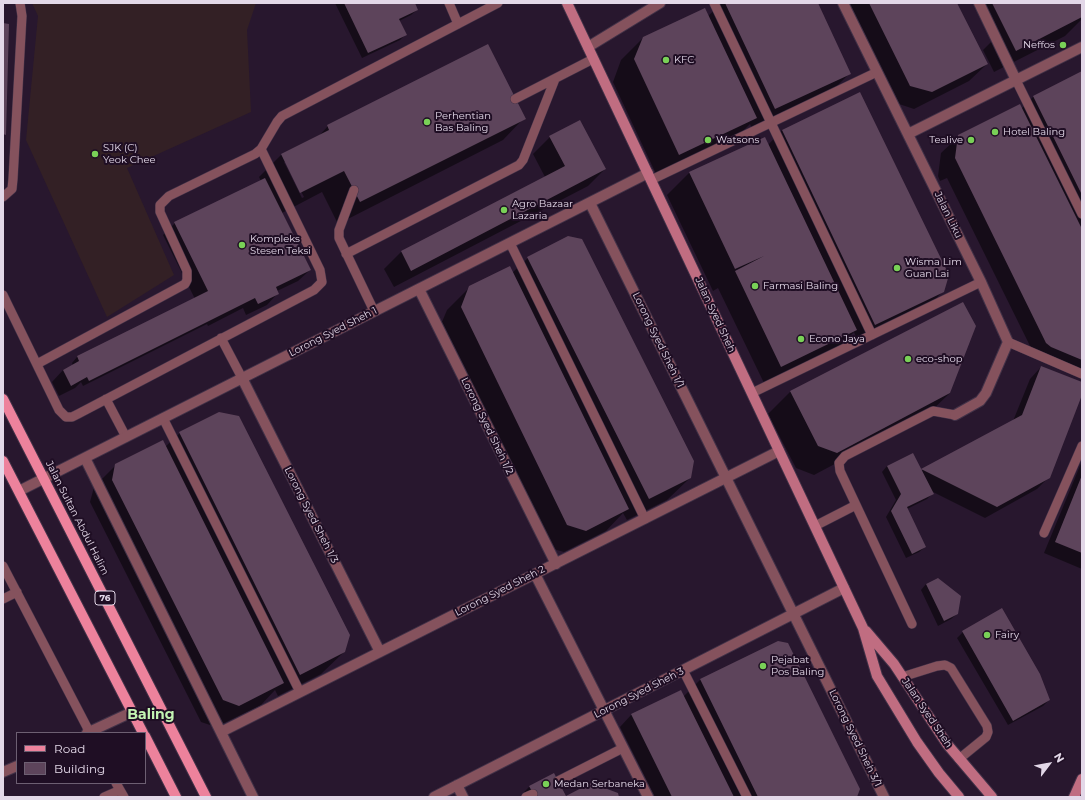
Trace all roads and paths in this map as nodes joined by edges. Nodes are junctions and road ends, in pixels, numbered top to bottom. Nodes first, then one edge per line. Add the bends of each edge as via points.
1 (20, 3) edge
2 (449, 3) edge
3 (498, 3) edge
4 (567, 3) edge
5 (660, 3) edge
6 (714, 3) edge
7 (843, 3) edge
8 (979, 3) edge
9 (458, 24) junction
10 (588, 47) junction
11 (1082, 47) edge
12 (593, 59) junction
13 (878, 72) junction
14 (555, 79) junction
15 (1016, 80) junction
16 (515, 99) dead end
17 (771, 123) junction
18 (908, 134) junction
19 (261, 149) junction
20 (649, 176) junction
21 (354, 190) dead end
22 (3, 197) edge
23 (590, 203) junction
24 (1082, 214) edge
25 (510, 243) junction
26 (346, 254) junction
27 (981, 282) junction
28 (419, 289) junction
29 (3, 295) edge
30 (374, 311) junction
31 (872, 335) junction
32 (221, 338) junction
33 (1008, 342) junction
34 (36, 364) junction
35 (1082, 374) edge
36 (242, 378) junction
37 (752, 393) junction
38 (3, 399) edge
39 (106, 399) junction
40 (955, 415) joint
41 (163, 418) junction
42 (126, 437) junction
43 (1082, 446) edge
44 (779, 450) junction
45 (85, 458) junction
46 (3, 461) edge
47 (726, 478) junction
48 (44, 479) junction
49 (19, 491) junction
50 (856, 505) junction
51 (645, 519) junction
52 (815, 526) junction
53 (1044, 533) dead end
54 (556, 564) junction
55 (3, 566) edge
56 (535, 574) junction
57 (844, 588) junction
58 (17, 592) junction
59 (3, 599) edge
60 (794, 614) junction
61 (912, 624) dead end
62 (863, 628) junction
63 (380, 652) junction
64 (683, 670) junction
65 (902, 677) junction
66 (300, 692) junction
67 (604, 710) junction
68 (132, 712) junction
69 (88, 732) edge
70 (91, 732) edge
71 (142, 732) edge
72 (221, 732) junction
73 (146, 738) edge
74 (623, 748) junction
75 (959, 759) junction
76 (16, 766) edge
77 (3, 772) edge
78 (1082, 779) edge
79 (558, 781) dead end
80 (457, 785) junction
81 (120, 790) edge
82 (104, 797) edge
83 (176, 797) edge
84 (206, 797) edge
85 (253, 797) edge
86 (434, 797) edge
87 (463, 797) edge
88 (648, 797) edge
89 (747, 797) edge
90 (884, 797) edge
91 (959, 797) edge
92 (992, 797) edge
93 (1074, 797) edge

1 - 22 lane via 22,16 13,179 12,189
2 - 9 lane
3 - 9 lane
4 - 10 street, Jalan Syed Sheh
5 - 10 street
6 - 17 lane
7 - 13 street, Jalan Liku
8 - 15 street
9 - 19 lane via 282,116
10 - 12 street, Jalan Syed Sheh
11 - 15 street
12 - 14 lane
12 - 20 street, Jalan Syed Sheh
13 - 17 lane
13 - 18 street, Jalan Liku
14 - 16 lane
14 - 26 lane via 519,165
15 - 18 street
15 - 24 lane
17 - 20 lane
17 - 31 lane
18 - 27 street, Jalan Liku
19 - 32 lane via 320,270 322,282 314,290
19 - 34 lane via 169,196 160,206 162,219 187,272 185,284
20 - 23 street, Lorong Syed Sheh 1
20 - 37 street, Jalan Syed Sheh
21 - 26 lane via 339,230 339,238
23 - 25 street, Lorong Syed Sheh 1
23 - 47 street, Lorong Syed Sheh 1/1
25 - 28 street, Lorong Syed Sheh 1
25 - 51 lane
26 - 30 lane
27 - 31 lane
27 - 33 street, Jalan Liku
28 - 30 street, Lorong Syed Sheh 1
28 - 54 street, Lorong Syed Sheh 1/2
29 - 34 lane
30 - 36 street, Lorong Syed Sheh 1
31 - 37 lane
32 - 36 lane
32 - 39 lane
33 - 35 lane
33 - 40 street via 986,393 972,407
34 - 39 lane via 59,410 66,417 72,417
36 - 41 street, Lorong Syed Sheh 1
36 - 63 street, Lorong Syed Sheh 1/3
37 - 44 street, Jalan Syed Sheh
38 - 48 main road, Jalan Sultan Abdul Halim / 76
39 - 42 lane
40 - 50 lane via 933,411 841,459 840,472
41 - 42 street, Lorong Syed Sheh 1
41 - 66 lane
42 - 45 street, Lorong Syed Sheh 1
43 - 53 lane
44 - 47 street, Lorong Syed Sheh 2
44 - 52 street, Jalan Syed Sheh
45 - 48 street, Lorong Syed Sheh 1
45 - 72 street
46 - 49 main road
47 - 51 street, Lorong Syed Sheh 2
47 - 60 street, Lorong Syed Sheh 1/1
48 - 49 street, Lorong Syed Sheh 1
48 - 84 main road, Jalan Sultan Abdul Halim / 76
49 - 68 main road
50 - 52 lane
50 - 61 lane
51 - 54 street, Lorong Syed Sheh 2
52 - 57 street, Jalan Syed Sheh
54 - 56 street, Lorong Syed Sheh 2
55 - 58 lane
56 - 63 street, Lorong Syed Sheh 2
56 - 67 street
57 - 60 street, Lorong Syed Sheh 3
57 - 62 street, Jalan Syed Sheh
58 - 59 lane
58 - 69 lane
60 - 64 street, Lorong Syed Sheh 3
60 - 90 street, Lorong Syed Sheh 3/1
62 - 65 street, Jalan Syed Sheh
62 - 91 street, Jalan Syed Sheh via 878,676 917,742
63 - 66 street, Lorong Syed Sheh 2
64 - 67 street, Lorong Syed Sheh 3
64 - 89 lane
65 - 75 street, Jalan Syed Sheh
65 - 75 lane via 937,666 945,665 951,668 987,726 988,732 986,737
66 - 72 street, Lorong Syed Sheh 2
67 - 74 street
67 - 80 street, Lorong Syed Sheh 3
68 - 70 street
68 - 71 main road
72 - 85 street
73 - 83 main road
74 - 79 lane
74 - 88 street
75 - 92 street, Jalan Syed Sheh
76 - 77 street
78 - 93 street
80 - 86 street, Lorong Syed Sheh 3
80 - 87 street
81 - 82 lane

